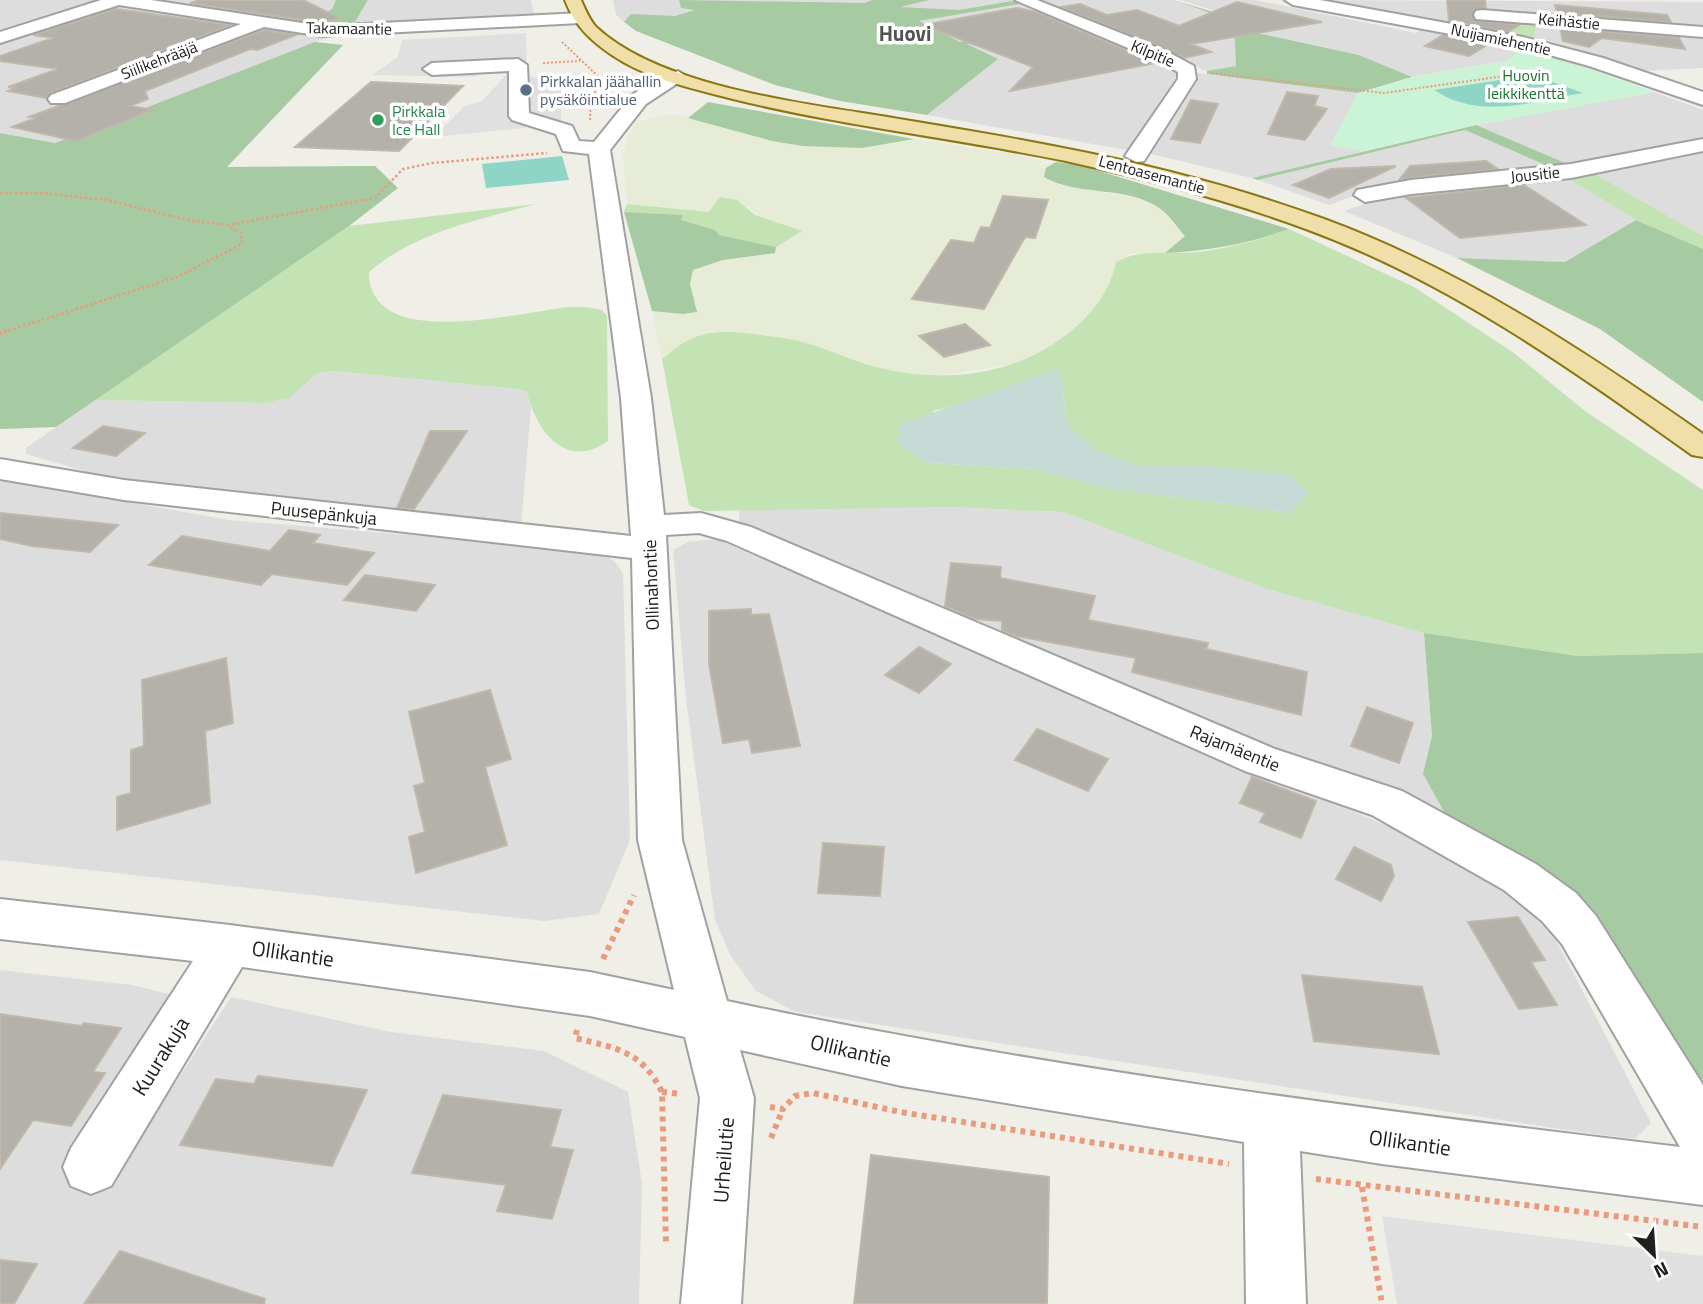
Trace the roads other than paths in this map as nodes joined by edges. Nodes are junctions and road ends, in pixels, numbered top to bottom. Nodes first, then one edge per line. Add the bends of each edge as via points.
1 (119, 0) edge
2 (1023, 0) edge
3 (1293, 0) edge
4 (577, 9) edge
5 (261, 22) junction
6 (1436, 24) junction
7 (1703, 32) edge
8 (0, 38) edge
9 (1408, 41) dead end
10 (432, 69) dead end
11 (678, 77) junction
12 (58, 99) dead end
13 (1703, 99) edge
14 (1703, 145) edge
15 (599, 149) junction
16 (1136, 156) dead end
17 (1365, 195) dead end
18 (1703, 448) edge
19 (0, 469) edge
20 (649, 537) junction
21 (0, 919) edge
22 (230, 945) junction
23 (708, 1018) junction
24 (1703, 1134) edge
25 (1272, 1146) junction
26 (91, 1167) dead end
27 (1703, 1177) edge
28 (711, 1304) edge
29 (1276, 1304) edge

1 - 5 street, Takamaantie
1 - 8 street
2 - 16 street, Kilpitie via 1187,70 1187,79
3 - 6 street, Nuijamiehentie
4 - 5 street, Takamaantie via 548,20 348,31
4 - 11 main road, Lentoasemantie via 608,45
5 - 12 street, Siilikehrääjä
6 - 7 street, Keihästie via 1472,15 1503,15
6 - 9 street
6 - 13 street, Nuijamiehentie via 1571,55
10 - 15 street via 517,65 519,116 565,130 572,146
11 - 15 street via 631,104
11 - 18 main road, Lentoasemantie via 802,108 1111,163 1301,219 1432,275 1490,306 1581,361
14 - 17 street, Jousitie via 1571,171
15 - 20 street, Ollinahontie via 636,398
19 - 20 street, Puusepänkuja via 124,490
20 - 23 street, Ollinahontie via 660,840
20 - 24 street, Rajamäentie via 701,523 740,534 1260,760 1387,803 1520,877 1559,907 1579,930
21 - 22 street, Ollikantie
22 - 23 street, Ollikantie via 590,994
22 - 26 street, Kuurakuja
23 - 25 street, Ollikantie
23 - 28 street, Urheilutie via 727,1098
25 - 27 street, Ollikantie via 1564,1163
25 - 29 street

